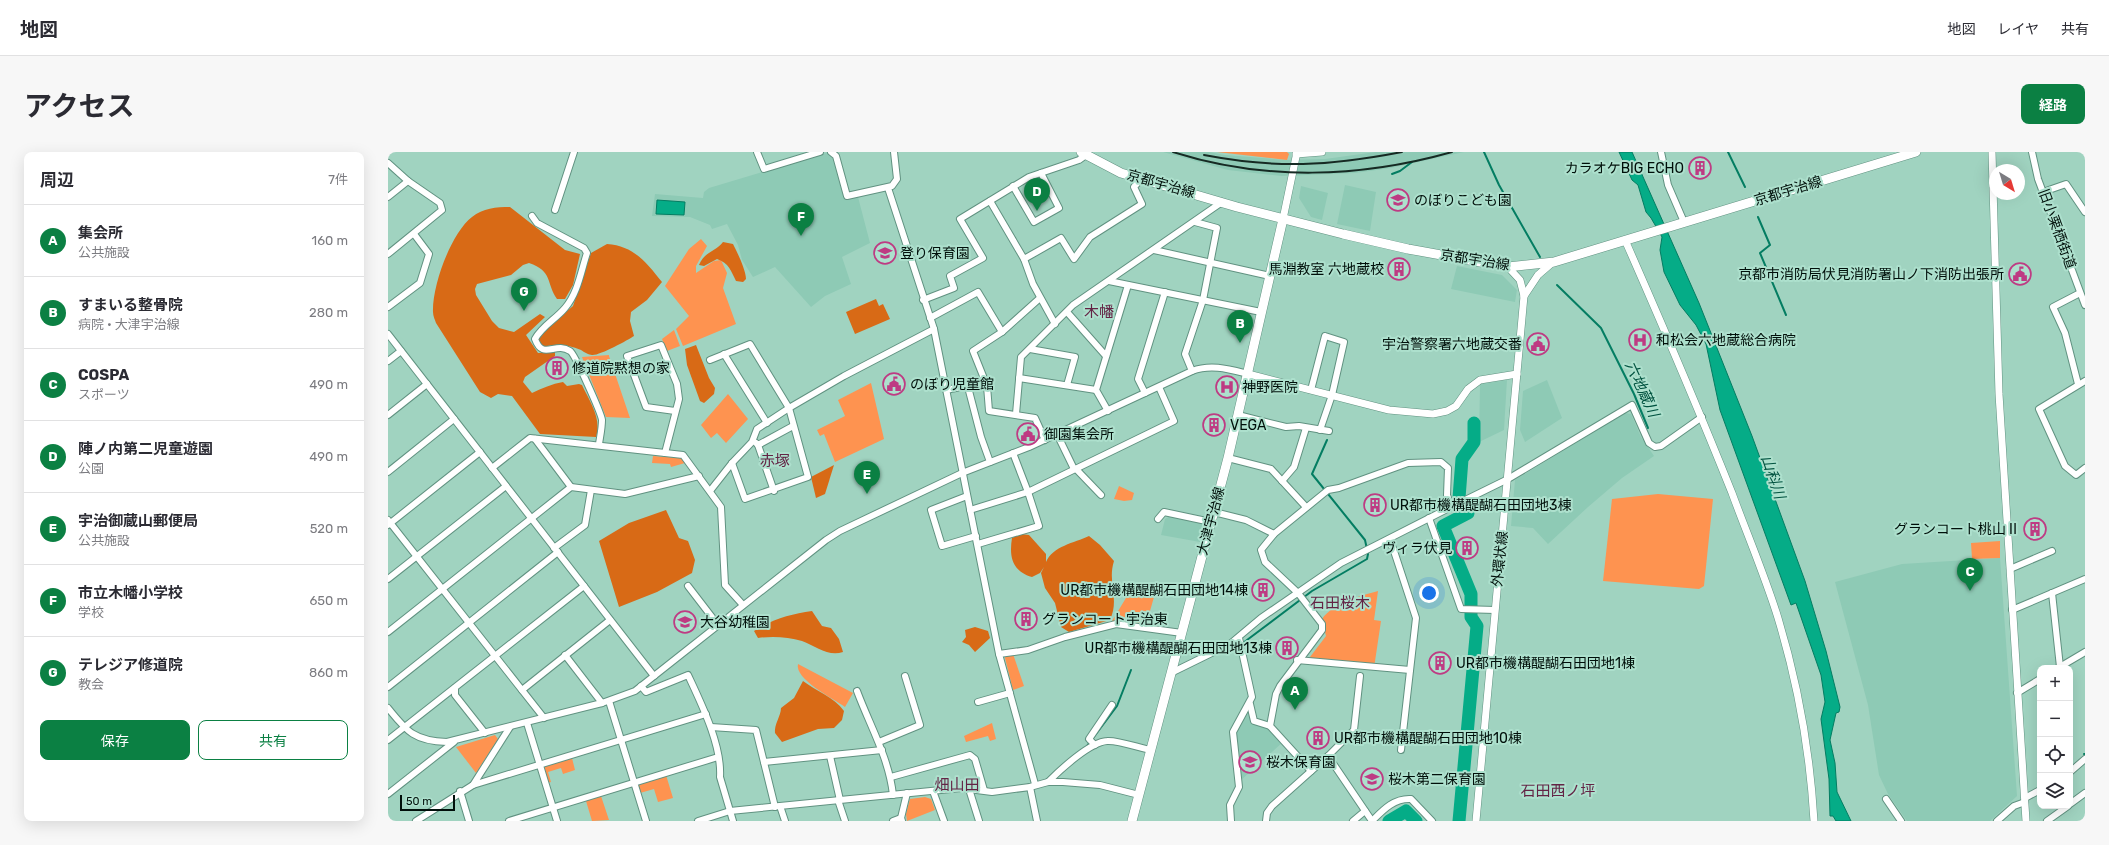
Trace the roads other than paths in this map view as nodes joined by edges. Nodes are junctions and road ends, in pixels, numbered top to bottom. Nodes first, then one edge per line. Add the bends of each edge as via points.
1 (574, 152) edge
2 (757, 152) edge
3 (820, 152) edge
4 (831, 152) edge
5 (894, 152) edge
6 (1322, 152) edge
7 (1661, 152) edge
8 (1916, 152) edge
9 (1992, 152) edge
10 (2032, 152) edge
11 (1084, 153) edge
12 (1297, 153) edge
13 (388, 163) edge
14 (1041, 173) junction
15 (1141, 179) junction
16 (408, 181) junction
17 (1013, 186) junction
18 (888, 188) junction
19 (2043, 192) junction
20 (388, 197) edge
21 (990, 201) junction
22 (1222, 202) junction
23 (555, 210) dead end
24 (2085, 212) edge
25 (532, 216) dead end
26 (1283, 219) junction
27 (1195, 222) junction
28 (1681, 223) junction
29 (414, 234) junction
30 (1628, 239) junction
31 (1154, 250) junction
32 (388, 254) edge
33 (1024, 259) junction
34 (1554, 262) junction
35 (1210, 263) junction
36 (1508, 267) junction
37 (1270, 276) junction
38 (1109, 281) junction
39 (1128, 285) junction
40 (1165, 292) junction
41 (2080, 293) junction
42 (1524, 296) junction
43 (1040, 298) junction
44 (923, 300) junction
45 (1203, 300) junction
46 (2085, 305) edge
47 (388, 307) edge
48 (1067, 312) junction
49 (1261, 312) junction
50 (930, 318) junction
51 (1055, 324) junction
52 (934, 329) junction
53 (1002, 332) junction
54 (388, 334) edge
55 (1030, 349) junction
56 (401, 351) junction
57 (724, 354) junction
58 (1106, 356) junction
59 (710, 360) dead end
60 (388, 361) edge
61 (1192, 371) junction
62 (1248, 374) junction
63 (1517, 374) junction
64 (1019, 378) junction
65 (2085, 381) edge
66 (985, 382) junction
67 (427, 384) junction
68 (2078, 384) junction
69 (1067, 386) junction
70 (1159, 386) junction
71 (968, 387) junction
72 (946, 390) junction
73 (1096, 390) junction
74 (1311, 390) junction
75 (1145, 393) junction
76 (1332, 395) junction
77 (789, 408) junction
78 (1108, 410) junction
79 (675, 411) junction
80 (1016, 414) junction
81 (388, 415) edge
82 (1238, 415) junction
83 (1702, 417) junction
84 (454, 419) junction
85 (766, 423) junction
86 (793, 426) junction
87 (1306, 428) junction
88 (1320, 430) junction
89 (1329, 431) dead end
90 (1057, 434) junction
91 (535, 440) junction
92 (1045, 440) junction
93 (755, 443) junction
94 (599, 444) junction
95 (480, 452) junction
96 (665, 453) junction
97 (1013, 454) junction
98 (1228, 458) junction
99 (990, 462) junction
100 (732, 463) junction
101 (492, 468) junction
102 (2085, 468) edge
103 (1075, 469) junction
104 (388, 472) edge
105 (962, 473) junction
106 (699, 476) junction
107 (1508, 479) junction
108 (1282, 481) junction
109 (506, 486) junction
110 (571, 487) junction
111 (591, 490) junction
112 (710, 491) junction
113 (774, 491) junction
114 (1028, 492) junction
115 (1101, 495) dead end
116 (967, 496) junction
117 (1306, 507) junction
118 (1451, 507) junction
119 (970, 510) junction
120 (1214, 512) junction
121 (532, 518) junction
122 (1428, 518) junction
123 (1158, 519) dead end
124 (1211, 522) junction
125 (389, 523) edge
126 (1274, 534) junction
127 (976, 536) junction
128 (1388, 540) junction
129 (978, 544) junction
130 (556, 550) junction
131 (2052, 551) dead end
132 (416, 556) junction
133 (2010, 569) junction
134 (388, 579) edge
135 (2085, 579) edge
136 (584, 586) junction
137 (688, 586) dead end
138 (442, 589) junction
139 (1298, 593) junction
140 (2052, 593) junction
141 (743, 606) junction
142 (1495, 610) junction
143 (2012, 610) junction
144 (610, 620) junction
145 (469, 624) junction
146 (718, 625) junction
147 (388, 632) edge
148 (1182, 633) junction
149 (1239, 638) junction
150 (2085, 652) edge
151 (999, 654) junction
152 (565, 655) junction
153 (495, 657) junction
154 (1297, 660) junction
155 (2059, 665) edge
156 (2064, 665) edge
157 (1410, 670) junction
158 (1171, 673) junction
159 (654, 676) junction
160 (905, 676) dead end
161 (1360, 676) dead end
162 (2037, 681) edge
163 (641, 686) junction
164 (388, 687) edge
165 (455, 688) junction
166 (522, 690) junction
167 (857, 691) dead end
168 (1010, 693) junction
169 (2017, 693) junction
170 (605, 702) junction
171 (978, 702) dead end
172 (1250, 704) junction
173 (1112, 705) dead end
174 (388, 708) edge
175 (706, 714) junction
176 (544, 718) junction
177 (527, 722) junction
178 (1270, 726) junction
179 (404, 727) junction
180 (510, 727) junction
181 (711, 727) junction
182 (485, 733) junction
183 (388, 740) edge
184 (621, 740) junction
185 (456, 741) junction
186 (878, 742) junction
187 (1095, 745) junction
188 (882, 750) junction
189 (1150, 750) junction
190 (1401, 750) dead end
191 (830, 756) junction
192 (1328, 756) junction
193 (718, 757) junction
194 (2085, 759) edge
195 (764, 762) junction
196 (540, 765) junction
197 (2073, 769) edge
198 (1311, 771) junction
199 (891, 777) junction
200 (634, 782) junction
201 (1048, 782) junction
202 (473, 785) junction
203 (1032, 786) junction
204 (969, 789) junction
205 (933, 790) junction
206 (984, 790) junction
207 (460, 791) junction
208 (2037, 792) edge
209 (908, 793) junction
210 (2085, 793) edge
211 (388, 794) edge
212 (893, 795) junction
213 (1139, 795) junction
214 (1886, 799) dead end
215 (839, 800) junction
216 (2025, 800) junction
217 (2073, 802) edge
218 (778, 806) junction
219 (553, 808) junction
220 (2064, 809) edge
221 (730, 811) junction
222 (1365, 811) junction
223 (902, 819) edge
224 (416, 821) edge
225 (469, 821) edge
226 (509, 821) edge
227 (557, 821) edge
228 (646, 821) edge
229 (698, 821) edge
230 (733, 821) edge
231 (785, 821) edge
232 (845, 821) edge
233 (893, 821) edge
234 (944, 821) edge
235 (979, 821) edge
236 (1038, 821) edge
237 (1132, 821) edge
238 (1231, 821) edge
239 (1266, 821) edge
240 (1353, 821) edge
241 (1372, 821) edge
242 (1432, 821) edge
243 (1476, 821) edge
244 (1814, 821) edge
245 (1901, 821) edge
246 (1997, 821) edge
247 (2026, 821) edge
248 (2047, 821) edge

1 - 23 street
2 - 3 street via 764,169
4 - 18 street via 836,156 848,196
5 - 18 street via 898,179
6 - 12 street
7 - 28 street via 1668,185
8 - 28 main road, 京都宇治線
9 - 133 street via 1999,394
10 - 19 street, 旧小栗栖街道
11 - 14 street via 1079,160
11 - 15 main road, 京都宇治線 via 1121,173
12 - 26 street
13 - 16 street
14 - 17 street
14 - 17 street via 1059,208 1034,222
15 - 22 main road, 京都宇治線
15 - 33 street via 1134,186 1142,204 1090,237 1074,259 1061,238
16 - 20 street
16 - 29 street via 440,203 442,210
17 - 21 street
18 - 44 street
19 - 24 street via 2066,184
19 - 41 street, 旧小栗栖街道
21 - 33 street
21 - 44 street via 960,219 983,258 950,276 954,288
22 - 26 main road, 京都宇治線
22 - 27 street
25 - 94 street via 537,223 584,248 587,253 573,298 535,339 542,350 563,348 574,353 602,419
26 - 36 main road, 京都宇治線 via 1408,249
26 - 37 main road, 大津宇治線
27 - 31 street
27 - 35 street via 1217,228
28 - 30 main road, 京都宇治線
29 - 32 street
29 - 47 street via 429,254 420,283
30 - 34 main road, 京都宇治線
30 - 83 street
31 - 35 street
31 - 38 street
33 - 43 street
34 - 36 main road, 京都宇治線
34 - 42 street, 外環状線 via 1538,275
35 - 37 street
35 - 45 street
36 - 42 street, 外環状線 via 1520,280
37 - 49 main road, 大津宇治線
38 - 39 street
38 - 48 street
39 - 40 street
39 - 58 street
40 - 45 street
40 - 75 street via 1138,379
41 - 46 street, 旧小栗栖街道
41 - 68 street via 2052,307 2065,333
42 - 63 street, 外環状線
43 - 51 street
43 - 53 street
44 - 50 street
45 - 49 street
45 - 61 street via 1185,354
48 - 51 street
48 - 58 street
49 - 62 main road, 大津宇治線
50 - 52 street
50 - 53 street via 978,292
51 - 55 street
52 - 72 street
52 - 77 street
53 - 66 street via 973,351
54 - 56 street
55 - 64 street via 1021,357
55 - 69 street via 1075,357
56 - 60 street
56 - 67 street
57 - 59 street
57 - 77 street via 750,344
57 - 85 street
58 - 73 street
61 - 62 street via 1204,367 1225,368
61 - 70 street
62 - 74 street
62 - 82 main road, 大津宇治線
63 - 76 street via 1480,380 1468,389 1456,406 1433,414 1389,410
63 - 107 street, 外環状線
64 - 69 street
64 - 80 street
65 - 68 street
66 - 71 street
66 - 80 street via 989,411
67 - 81 street
67 - 84 street
68 - 102 street via 2039,409 2065,466 2076,475
69 - 73 street
70 - 75 street
70 - 103 street via 1174,421
71 - 72 street
71 - 99 street
72 - 105 street
73 - 78 street
74 - 76 street
74 - 76 street via 1324,336 1344,342
75 - 78 street
76 - 88 street
77 - 85 street
77 - 86 street
78 - 90 street
79 - 79 street via 646,407 627,356 661,345 677,384 679,399
79 - 96 street
80 - 92 street via 1035,418
82 - 87 street via 1286,427
82 - 98 main road, 大津宇治線
83 - 107 street via 1661,446 1655,447 1649,443 1632,404
83 - 244 street via 1777,617 1793,671 1812,780
84 - 95 street
84 - 104 street
85 - 93 street via 757,429
86 - 93 street
86 - 113 street via 808,477
87 - 88 street
87 - 108 street via 1294,467
88 - 89 street
90 - 92 street
90 - 103 street
91 - 94 street
91 - 101 street via 530,438
91 - 110 street
92 - 97 street
93 - 100 street
93 - 113 street
94 - 96 street
95 - 101 street
95 - 125 street
96 - 106 street via 683,455
97 - 99 street
97 - 114 street
98 - 108 street via 1271,469
98 - 120 main road, 大津宇治線
99 - 105 street
100 - 112 street
100 - 113 street via 745,500
101 - 109 street
103 - 114 street
103 - 115 street
105 - 116 street
105 - 141 street via 840,531
106 - 111 street via 624,494
106 - 112 street
107 - 118 street
107 - 142 street, 外環状線
108 - 117 street
109 - 121 street
109 - 132 street
110 - 111 street
110 - 121 street
111 - 130 street via 585,525
112 - 141 street via 721,507 725,585
114 - 119 street
114 - 129 street via 1040,526
116 - 119 street
116 - 127 street via 931,510 942,546
117 - 118 street via 1328,490 1408,463 1431,462 1441,462 1448,468 1447,495
117 - 126 street
118 - 122 street
119 - 127 street
120 - 124 main road, 大津宇治線
120 - 126 street via 1246,520
121 - 130 street
121 - 138 street
122 - 128 street
122 - 142 street via 1461,609
123 - 124 street via 1164,512
124 - 148 main road, 大津宇治線
125 - 132 street
126 - 139 street via 1261,550 1265,562
127 - 129 street
128 - 139 street via 1341,563
128 - 157 street via 1393,548 1416,618
129 - 151 street
130 - 136 street
130 - 145 street
131 - 133 street
132 - 134 street
132 - 138 street
133 - 143 street
135 - 140 street
136 - 144 street
136 - 153 street
137 - 146 street
138 - 145 street
138 - 147 street
139 - 149 street via 1261,618
139 - 154 street via 1322,624 1322,630
140 - 143 street
140 - 155 street
141 - 146 street
142 - 243 street, 外環状線
143 - 169 street
144 - 152 street
144 - 159 street
145 - 153 street
145 - 164 street
146 - 159 street
148 - 151 street via 1117,624 1020,652
148 - 158 main road, 大津宇治線
149 - 158 street
149 - 172 street via 1252,697
150 - 156 street
151 - 168 street
152 - 166 street
152 - 170 street
153 - 165 street
153 - 166 street
154 - 157 street
154 - 178 street via 1276,694
157 - 190 street
158 - 189 main road, 大津宇治線
159 - 163 street
160 - 186 street via 920,725
161 - 192 street via 1354,730
162 - 169 street
163 - 170 street via 635,691
163 - 175 street via 646,692 688,674
165 - 179 street
165 - 182 street via 455,695
166 - 176 street
167 - 186 street
168 - 171 street
168 - 203 street
169 - 216 street
170 - 176 street
170 - 184 street
172 - 178 street via 1254,721
172 - 238 street via 1232,732 1239,787 1230,805
173 - 187 street via 1089,739
174 - 179 street
175 - 181 street
175 - 184 street
176 - 177 street
177 - 180 street
177 - 196 street
178 - 198 street
179 - 183 street
179 - 185 street via 428,742
180 - 182 street
180 - 202 street
181 - 193 street
181 - 195 street via 756,730
182 - 185 street
184 - 196 street
184 - 200 street
185 - 211 street
186 - 188 street
187 - 189 street via 1107,741
187 - 201 street
188 - 191 street
188 - 199 street
189 - 213 main road, 大津宇治線
191 - 195 street
191 - 215 street
192 - 198 street
192 - 222 street
193 - 200 street
193 - 221 street via 720,777
194 - 197 street
195 - 218 street
196 - 202 street
196 - 219 street
198 - 239 street via 1272,806 1267,813
199 - 206 street via 970,755 975,759
199 - 212 street
200 - 219 street
200 - 228 street
201 - 203 street
201 - 213 street via 1100,785
202 - 207 street
203 - 206 street via 992,792
203 - 236 street
204 - 205 street
204 - 206 street
204 - 235 street
205 - 209 street
205 - 234 street
207 - 224 street
207 - 225 street
208 - 216 street
209 - 212 street
209 - 223 street
210 - 217 street
212 - 215 street
213 - 237 main road, 大津宇治線
214 - 245 street
215 - 218 street
215 - 232 street
216 - 246 street
216 - 247 street
218 - 221 street
218 - 231 street
219 - 226 street
219 - 227 street
220 - 248 street
221 - 229 street
221 - 230 street
222 - 240 street
222 - 241 street
223 - 233 street
241 - 242 street via 1388,806 1402,798 1411,799

